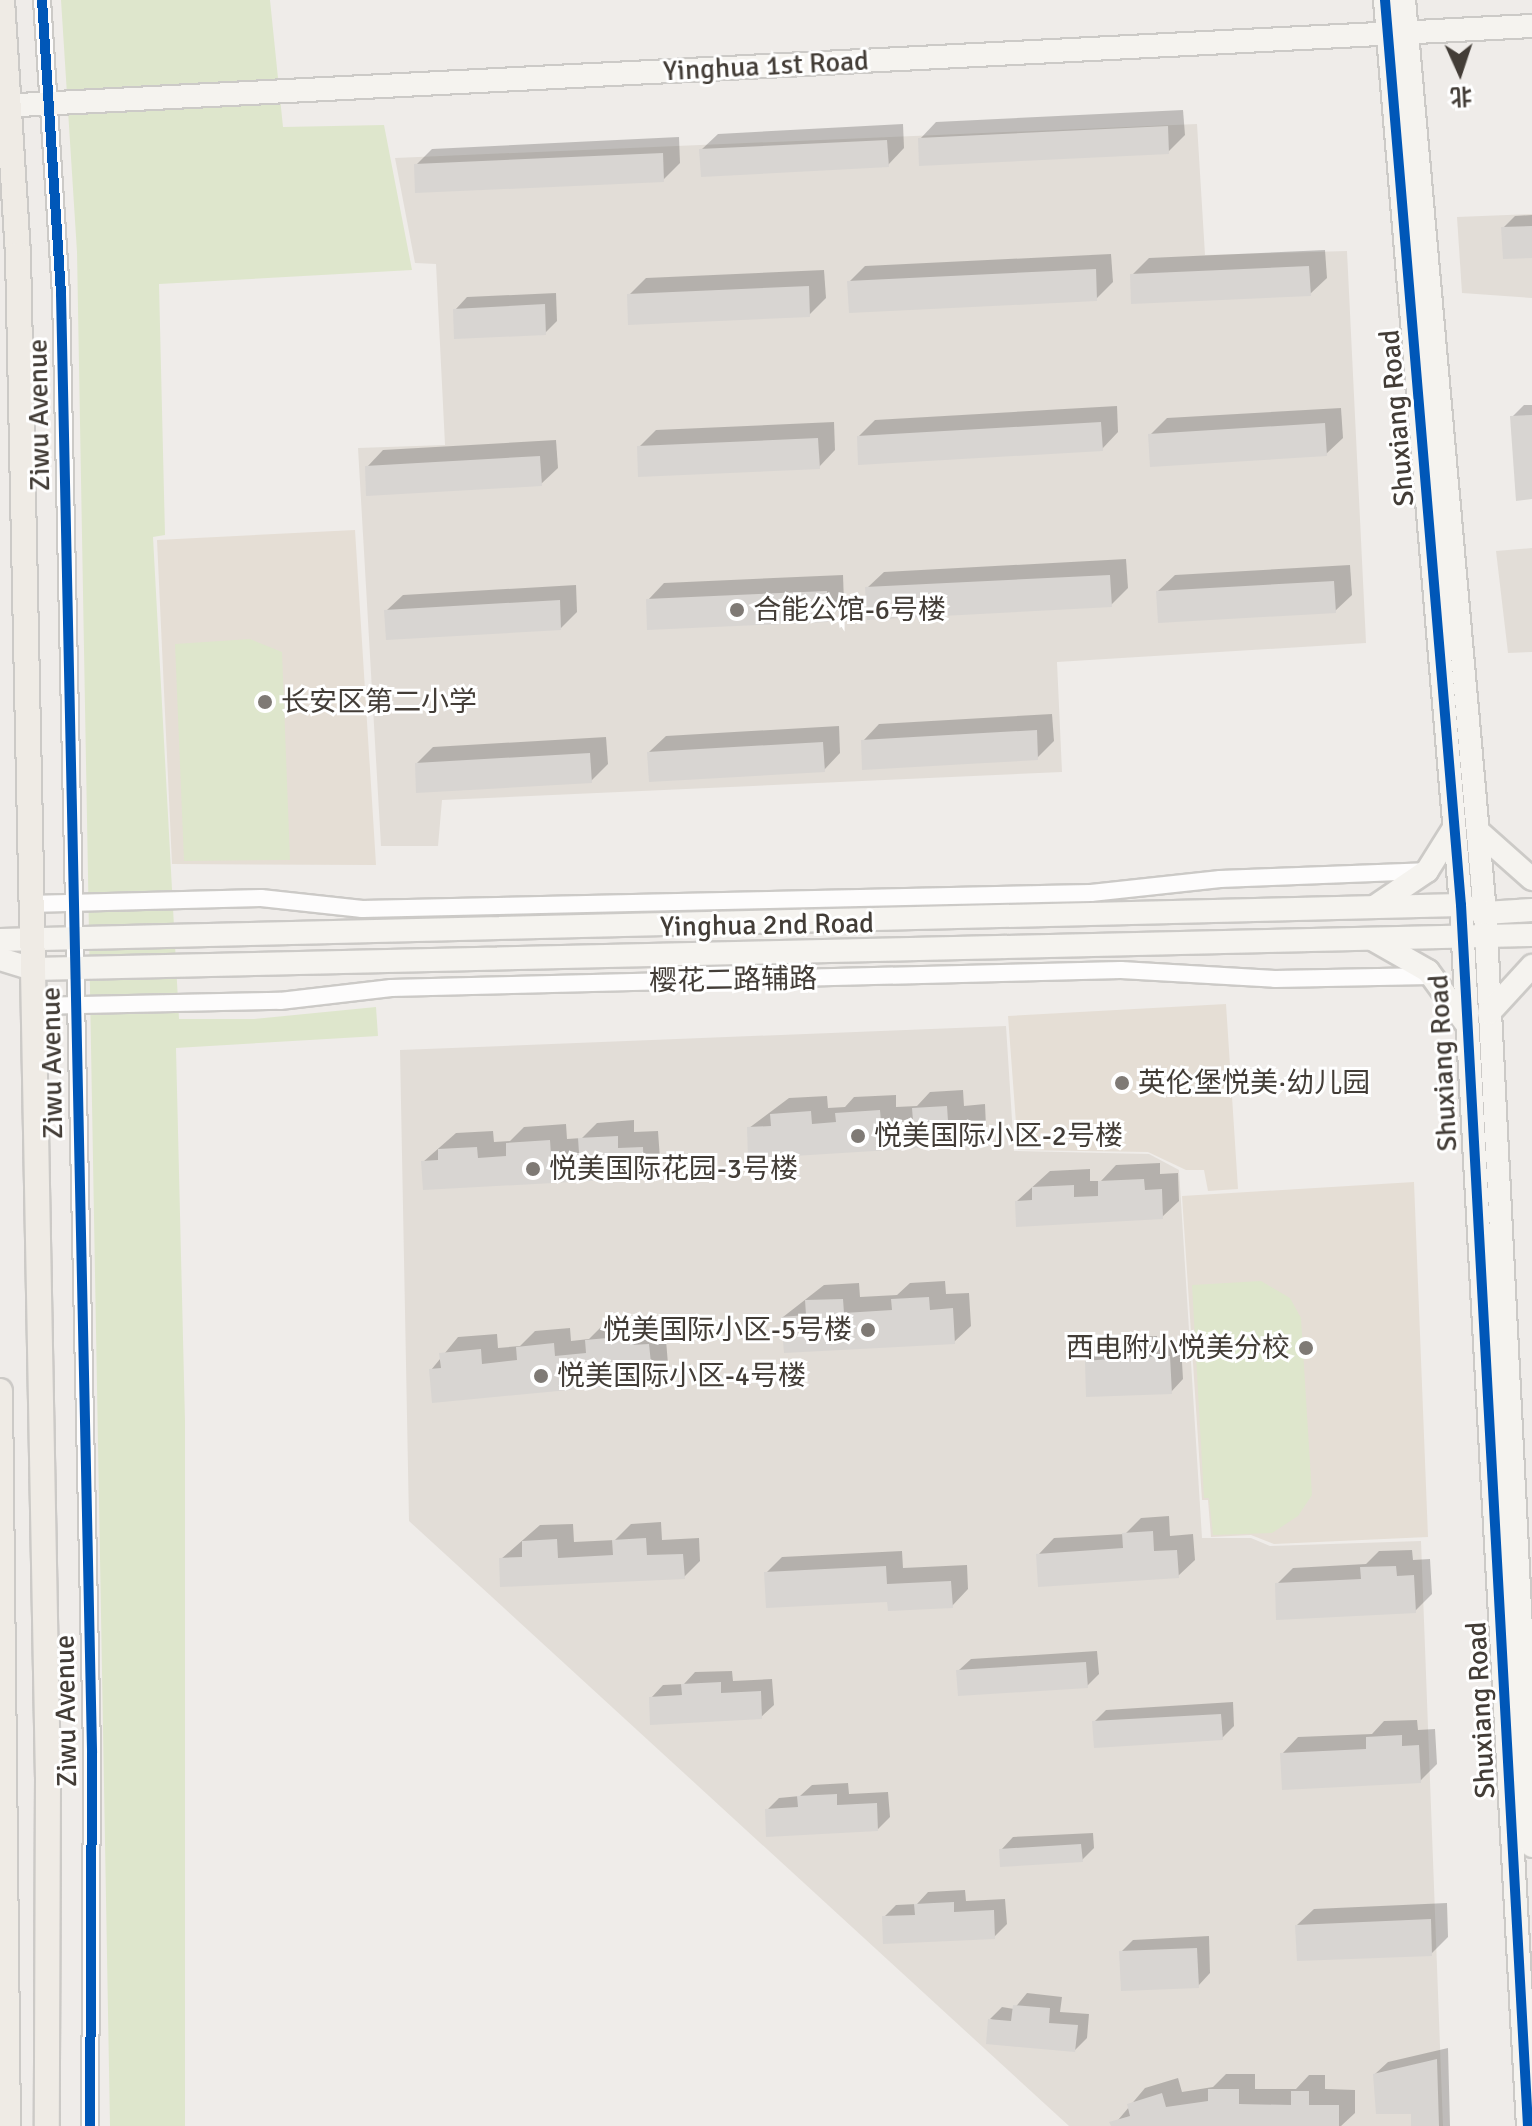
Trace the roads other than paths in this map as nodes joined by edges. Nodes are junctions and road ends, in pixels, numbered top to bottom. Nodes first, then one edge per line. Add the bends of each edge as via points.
1 (2, 0) edge
2 (42, 0) edge
3 (1385, 0) edge
4 (1404, 0) edge
5 (1532, 26) edge
6 (1397, 33) junction
7 (49, 104) junction
8 (5, 106) edge
9 (1454, 828) junction
10 (1479, 832) junction
11 (1522, 866) edge
12 (1427, 871) junction
13 (1532, 879) edge
14 (73, 903) junction
15 (29, 904) junction
16 (1461, 905) junction
17 (1374, 907) junction
18 (1532, 910) edge
19 (1485, 913) junction
20 (1460, 935) junction
21 (1532, 935) edge
22 (1367, 937) junction
23 (1484, 938) junction
24 (0, 940) edge
25 (73, 942) junction
26 (30, 943) junction
27 (0, 959) edge
28 (74, 968) junction
29 (33, 969) junction
30 (1528, 970) edge
31 (1432, 976) junction
32 (34, 1006) junction
33 (74, 1006) junction
34 (1489, 1013) junction
35 (1465, 1022) junction
36 (0, 1391) edge
37 (1532, 1846) edge
38 (8, 2126) edge
39 (47, 2126) edge
40 (90, 2126) edge
41 (1528, 2126) edge

1 - 8 main road, Ziwu Avenue
2 - 7 street, Ziwu Avenue
3 - 6 street, Shuxiang Road
4 - 6 street, Shuxiang Road
5 - 6 street, Yinghua 1st Road
6 - 7 street, Yinghua 1st Road
6 - 9 street, Shuxiang Road
6 - 10 street, Shuxiang Road
7 - 8 street, Yinghua 1st Road
7 - 14 street, Ziwu Avenue via 61,294
8 - 15 main road, Ziwu Avenue via 18,255
9 - 12 street
9 - 16 street, Shuxiang Road
10 - 11 street
10 - 19 street, Shuxiang Road
11 - 13 street
12 - 14 street via 1220,879 1091,893 362,909 261,898
12 - 17 street
14 - 15 street
14 - 25 street, Ziwu Avenue
15 - 26 main road, Ziwu Avenue
16 - 17 street, Yinghua 2nd Road
16 - 19 street, Yinghua 2nd Road
16 - 20 street, Shuxiang Road
17 - 25 street, Yinghua 2nd Road
18 - 19 street, Yinghua 2nd Road
19 - 23 street, Shuxiang Road
20 - 22 street, Yinghua 2nd Road
20 - 23 street, Yinghua 2nd Road
20 - 35 street, Shuxiang Road
21 - 23 street, Yinghua 2nd Road
22 - 28 street, Yinghua 2nd Road
22 - 31 street via 1412,957
23 - 34 street, Shuxiang Road
24 - 26 street, Yinghua 2nd Road
25 - 26 street, Yinghua 2nd Road
25 - 28 street, Ziwu Avenue
26 - 29 main road, Ziwu Avenue
27 - 29 street, Yinghua 2nd Road
28 - 29 street, Yinghua 2nd Road
28 - 33 street, Ziwu Avenue
29 - 32 main road, Ziwu Avenue
30 - 34 street
31 - 33 street, 樱花二路辅路 via 1275,979 1121,970 391,988 280,1001
31 - 35 street
32 - 33 street, 樱花二路辅路
32 - 39 main road, Ziwu Avenue via 48,1777
33 - 40 street, Ziwu Avenue via 92,1753
34 - 37 street, Shuxiang Road
35 - 41 street, Shuxiang Road
36 - 38 main road

